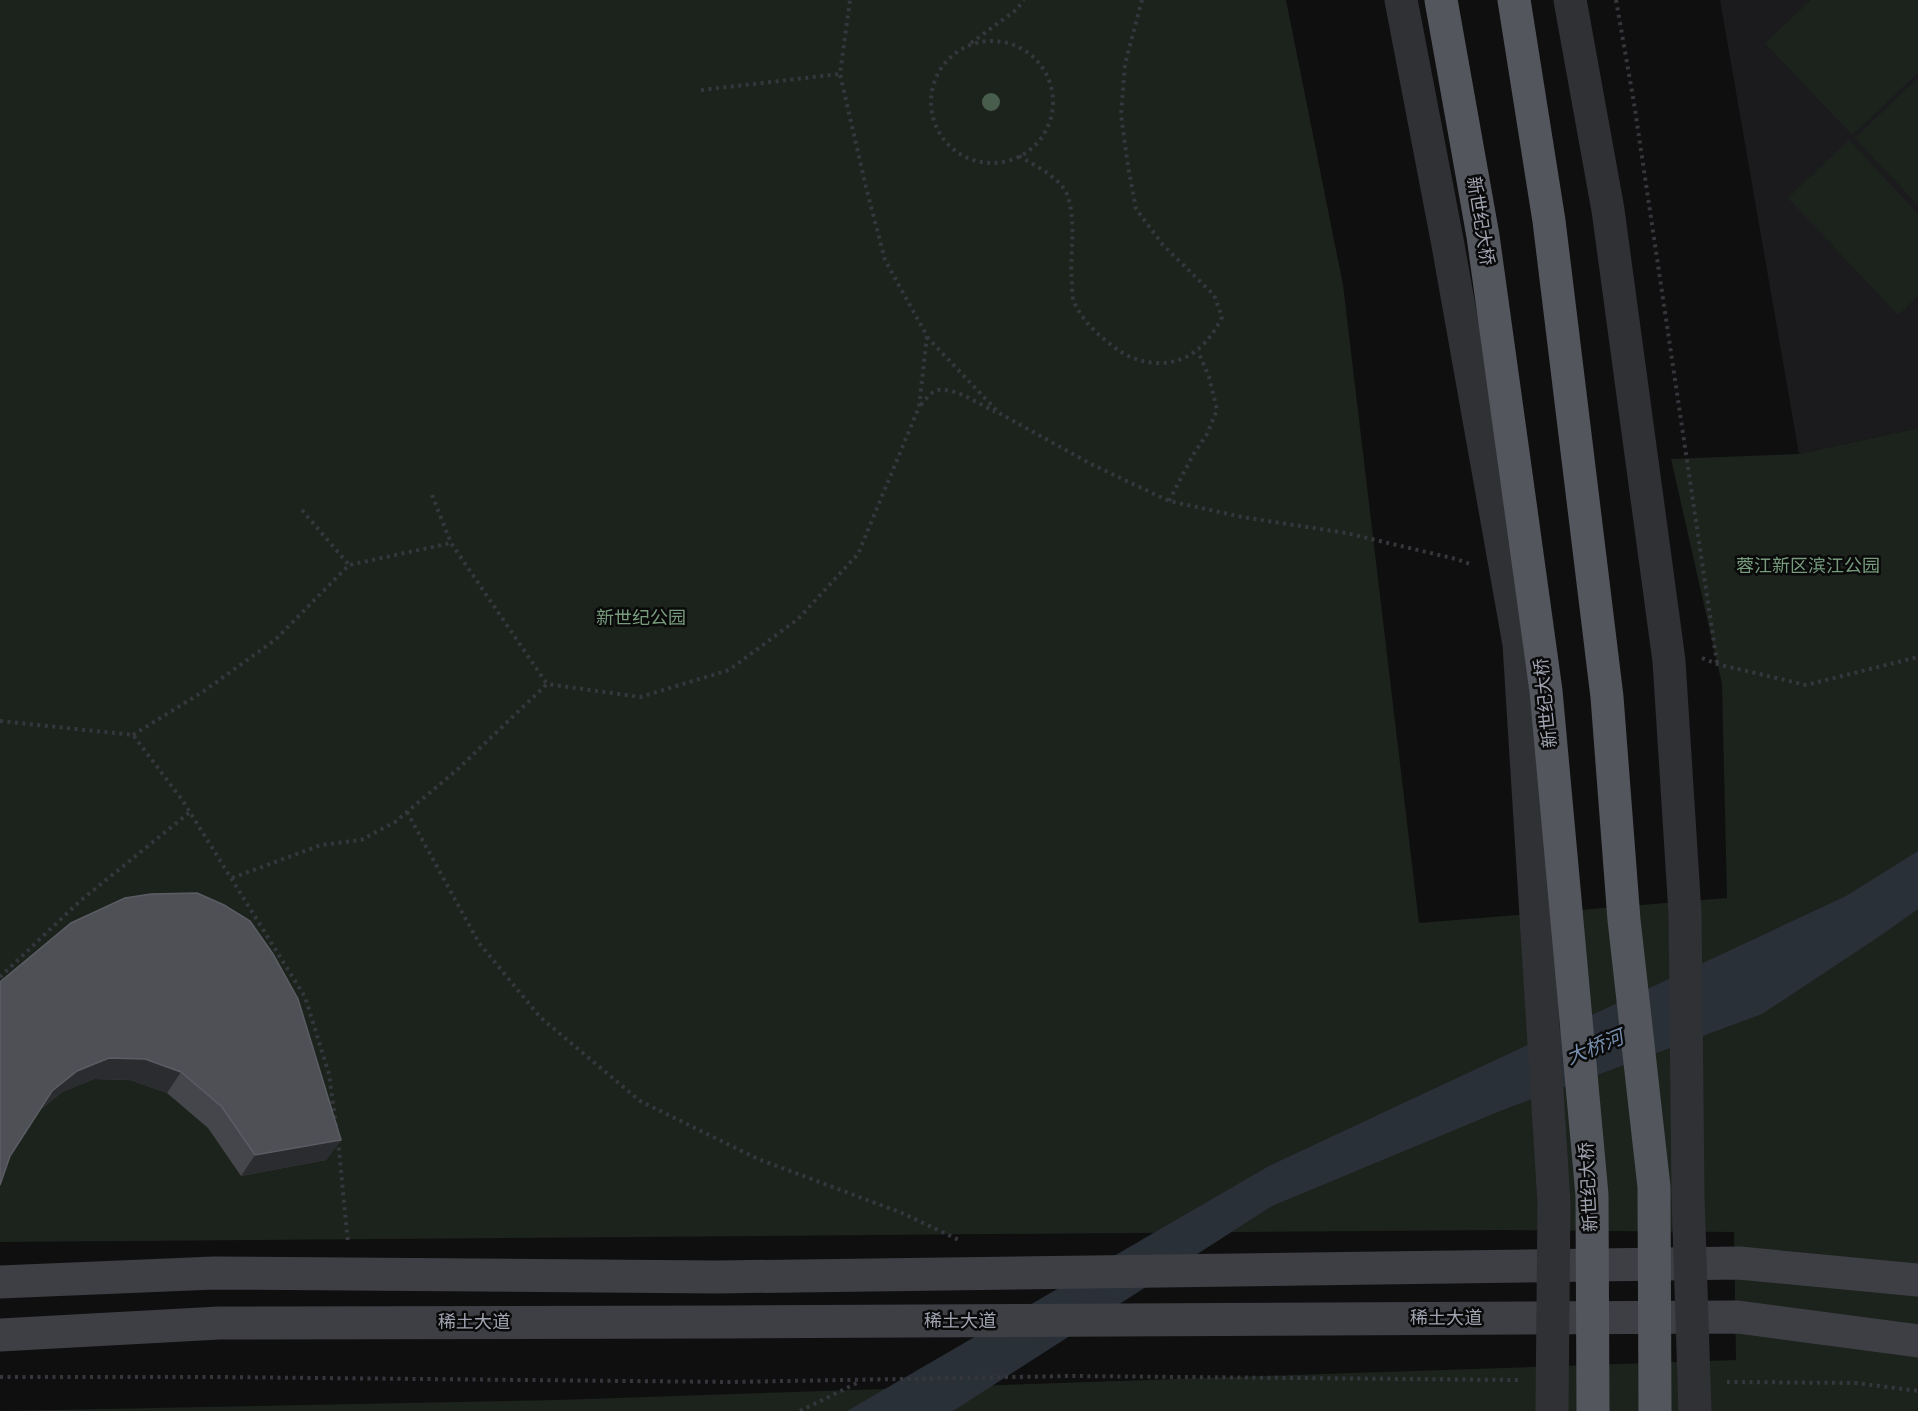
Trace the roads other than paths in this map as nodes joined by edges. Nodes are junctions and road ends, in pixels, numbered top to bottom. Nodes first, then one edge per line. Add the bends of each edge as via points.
1 (1401, 0) edge
2 (1442, 0) edge
3 (1514, 0) edge
4 (1570, 0) edge
5 (1918, 1280) edge
6 (0, 1282) edge
7 (0, 1335) edge
8 (1918, 1341) edge
9 (1552, 1411) edge
10 (1593, 1411) edge
11 (1654, 1411) edge
12 (1695, 1411) edge

1 - 9 street, bridge via 1519,644 1554,1203
2 - 10 highway, 新世纪大桥, bridge via 1483,236 1546,691 1592,1195
3 - 11 highway, bridge via 1549,221 1607,697 1624,920 1654,1187
4 - 12 street, bridge via 1608,210 1669,661 1685,913
5 - 6 main road via 1739,1263 718,1277 214,1273
7 - 8 main road, 稀土大道 via 219,1323 1738,1317

